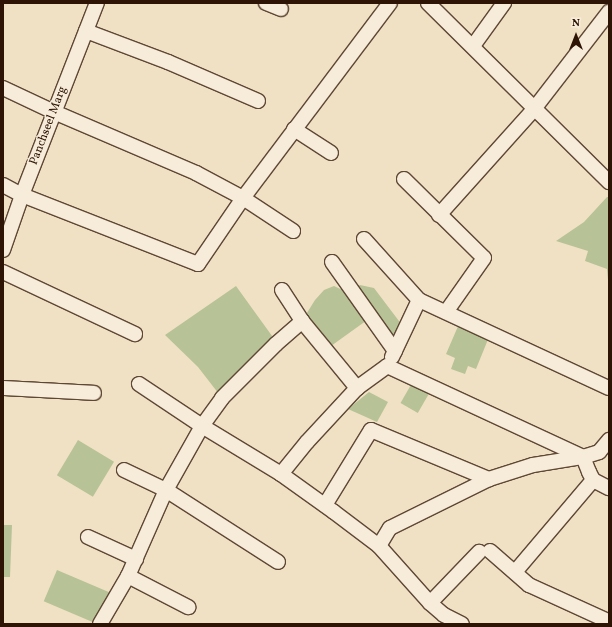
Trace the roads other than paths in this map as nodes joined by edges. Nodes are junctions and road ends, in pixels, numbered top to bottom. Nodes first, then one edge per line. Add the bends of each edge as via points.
1 (96, 3) edge
2 (266, 3) edge
3 (390, 3) edge
4 (428, 3) edge
5 (504, 3) edge
6 (281, 9) dead end
7 (609, 12) edge
8 (86, 31) junction
9 (473, 46) junction
10 (3, 88) edge
11 (258, 101) dead end
12 (534, 109) junction
13 (54, 112) junction
14 (294, 129) junction
15 (331, 153) dead end
16 (606, 173) edge
17 (404, 179) dead end
18 (3, 186) edge
19 (22, 195) junction
20 (243, 198) junction
21 (439, 215) junction
22 (293, 231) dead end
23 (364, 239) dead end
24 (3, 250) edge
25 (332, 262) dead end
26 (3, 272) edge
27 (282, 290) dead end
28 (419, 300) junction
29 (446, 312) junction
30 (302, 322) junction
31 (135, 334) dead end
32 (395, 351) junction
33 (387, 366) junction
34 (139, 384) dead end
35 (3, 388) edge
36 (357, 388) junction
37 (609, 388) edge
38 (94, 393) dead end
39 (202, 426) junction
40 (609, 440) edge
41 (583, 457) junction
42 (124, 470) dead end
43 (281, 474) junction
44 (489, 478) junction
45 (593, 480) junction
46 (609, 488) edge
47 (166, 490) junction
48 (325, 505) junction
49 (88, 537) dead end
50 (379, 546) junction
51 (136, 559) junction
52 (278, 562) dead end
53 (515, 572) junction
54 (128, 576) junction
55 (430, 603) junction
56 (188, 607) dead end
57 (608, 621) dead end
58 (100, 624) edge
59 (462, 624) edge

1 - 8 street, Panchseel Marg
2 - 6 street
3 - 14 street
4 - 9 street
5 - 9 street
7 - 12 street
8 - 11 street via 168,62
8 - 13 street, Panchseel Marg
9 - 12 street
10 - 13 street
12 - 16 street
12 - 21 street
13 - 19 street, Panchseel Marg
13 - 20 street via 196,173
14 - 15 street
14 - 20 street
17 - 21 street
18 - 19 street
19 - 20 street via 198,264
19 - 24 street, Panchseel Marg
20 - 22 street
21 - 29 street via 484,258
23 - 28 street
25 - 32 street
26 - 31 street
27 - 30 street
28 - 29 street
28 - 32 street
29 - 37 street
30 - 36 street
30 - 39 street via 222,398
32 - 33 street
33 - 36 street
33 - 41 street
34 - 39 street
35 - 38 street
36 - 43 street
39 - 43 street
39 - 47 street
40 - 41 street via 599,452
41 - 44 street via 533,465
41 - 45 street
42 - 47 street
43 - 48 street
44 - 48 street via 371,430
44 - 50 street via 390,528
45 - 46 street
45 - 53 street
47 - 51 street
47 - 52 street
48 - 50 street
49 - 51 street
50 - 55 street
51 - 54 street
53 - 55 street via 485,551
53 - 57 street via 528,585
54 - 56 street
54 - 58 street
55 - 59 street via 444,615

